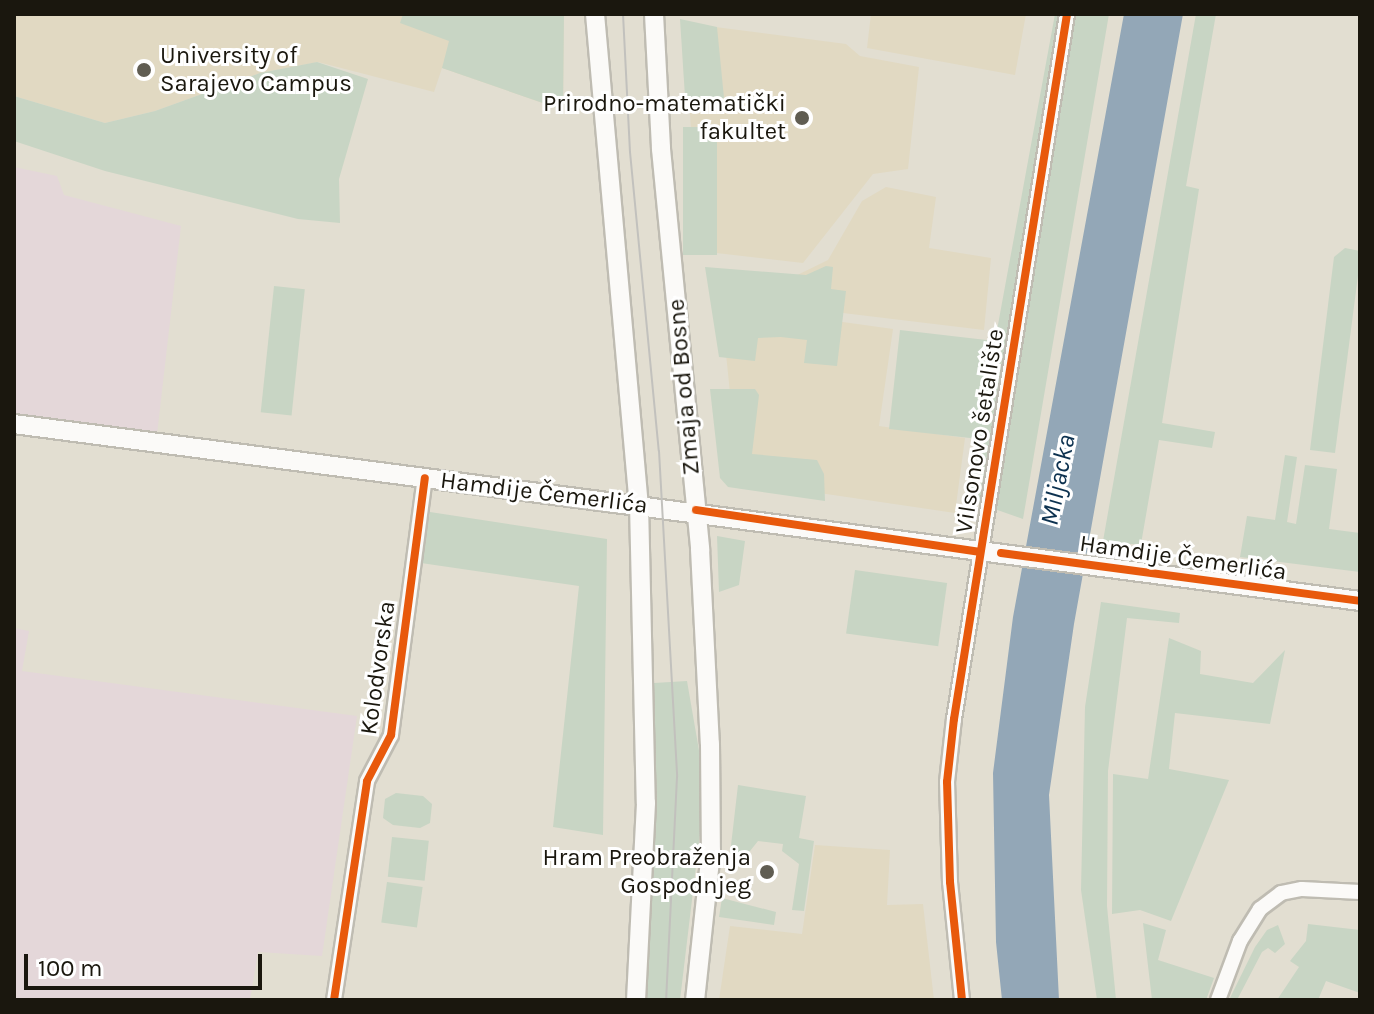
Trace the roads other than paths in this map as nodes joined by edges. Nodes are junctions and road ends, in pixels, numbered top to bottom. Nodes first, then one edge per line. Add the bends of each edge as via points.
1 (595, 14) edge
2 (654, 14) edge
3 (1067, 14) edge
4 (14, 424) edge
5 (425, 478) junction
6 (639, 504) junction
7 (696, 510) junction
8 (980, 552) junction
9 (1360, 601) edge
10 (1360, 892) edge
11 (334, 1000) edge
12 (636, 1000) edge
13 (695, 1000) edge
14 (962, 1000) edge
15 (1218, 1000) edge

1 - 6 main road
2 - 7 main road, Zmaja od Bosne via 661,149
3 - 8 street, Vilsonovo šetalište
4 - 5 main road, Hamdije Čemerlića
5 - 6 main road, Hamdije Čemerlića
5 - 11 street, Kolodvorska via 391,735 367,781
6 - 7 main road, Hamdije Čemerlića
6 - 12 main road via 646,803
7 - 8 main road, Hamdije Čemerlića
7 - 13 main road, Zmaja od Bosne via 712,801
8 - 9 main road, Hamdije Čemerlića
8 - 14 street, Vilsonovo šetalište via 947,782
10 - 15 street via 1281,893 1260,909 1240,941

